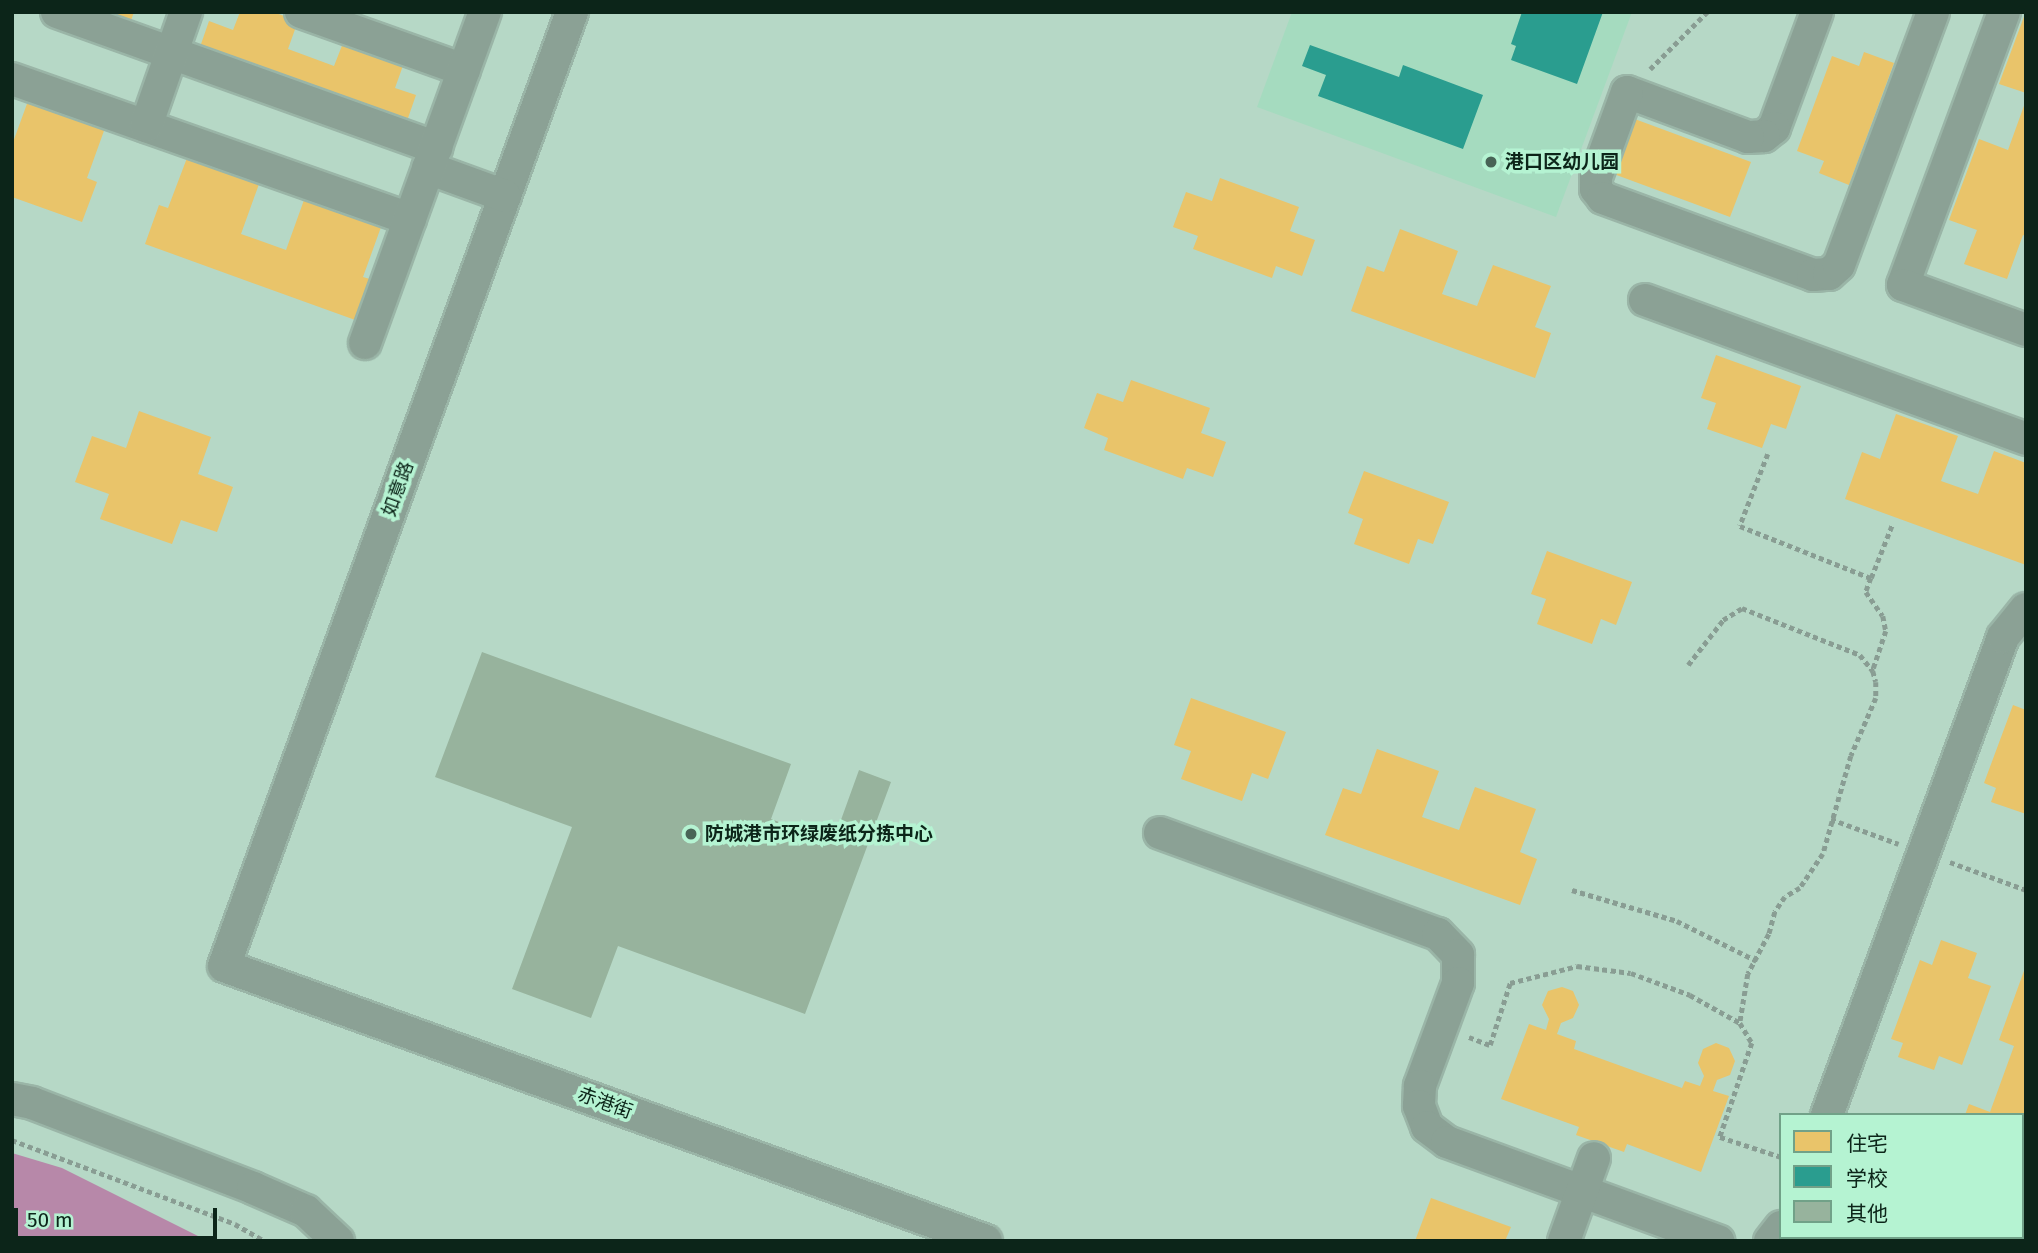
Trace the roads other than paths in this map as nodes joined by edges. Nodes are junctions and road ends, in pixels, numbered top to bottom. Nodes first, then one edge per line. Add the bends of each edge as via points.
1 (57, 12) edge
2 (186, 12) edge
3 (300, 12) edge
4 (485, 12) edge
5 (572, 12) edge
6 (1817, 12) edge
7 (1933, 12) edge
8 (2004, 12) edge
9 (171, 53) junction
10 (464, 70) junction
11 (12, 79) edge
12 (146, 126) junction
13 (432, 158) junction
14 (505, 195) junction
15 (410, 219) junction
16 (1645, 300) dead end
17 (2026, 330) edge
18 (365, 344) dead end
19 (2026, 439) edge
20 (2026, 609) edge
21 (1160, 833) dead end
22 (224, 966) joint
23 (12, 1098) edge
24 (1828, 1113) edge
25 (1594, 1158) dead end
26 (1582, 1191) junction
27 (907, 1227) edge
28 (338, 1241) edge
29 (986, 1241) edge
30 (1564, 1241) edge
31 (1718, 1241) edge

1 - 9 street
2 - 9 street
3 - 10 street
4 - 10 street
5 - 14 street, 如意路
6 - 7 street via 1774,128 1764,136 1748,136 1627,92 1596,177 1603,198 1813,275 1829,274 1839,265
8 - 17 street via 1903,285
9 - 12 street
9 - 13 street
10 - 13 street
11 - 12 street
12 - 15 street
13 - 14 street
13 - 15 street
14 - 22 street, 如意路
15 - 18 street
16 - 19 street
20 - 24 street via 2003,637
21 - 26 street via 1438,934 1458,955 1458,983 1420,1086 1419,1105 1427,1127 1447,1142
22 - 27 street, 赤港街
23 - 28 street via 264,1192 306,1211
25 - 26 street
26 - 30 street
26 - 31 street
27 - 29 street, 赤港街

